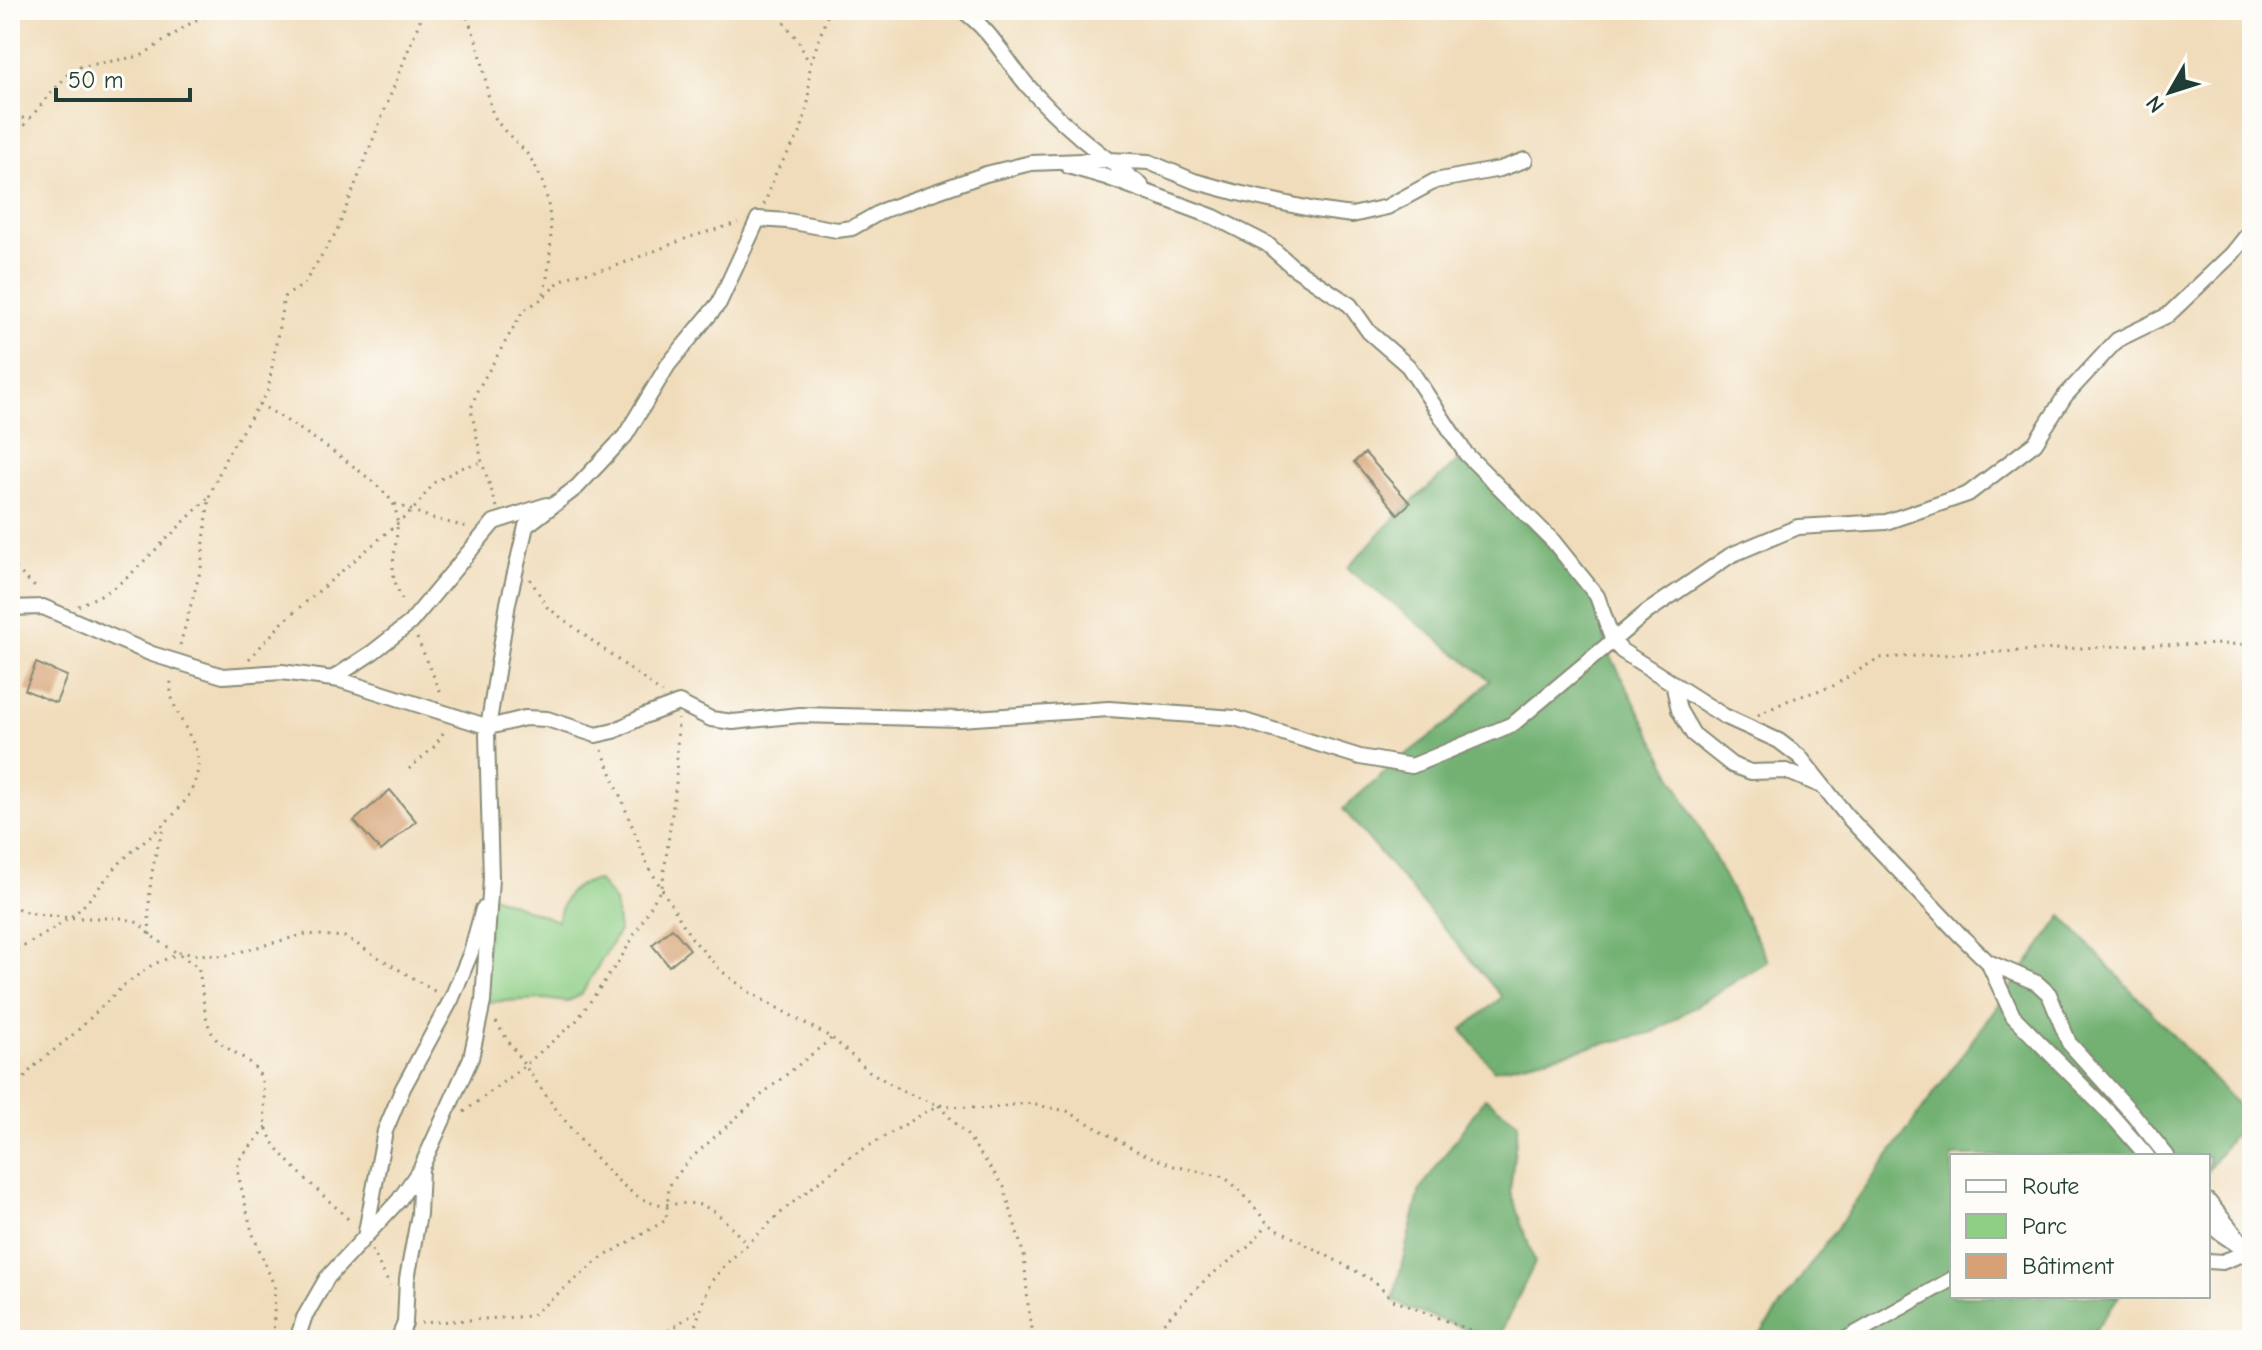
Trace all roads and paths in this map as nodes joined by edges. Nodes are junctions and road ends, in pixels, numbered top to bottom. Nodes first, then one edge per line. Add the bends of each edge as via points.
1 (220, 10) edge
2 (424, 10) edge
3 (464, 10) edge
4 (774, 10) edge
5 (829, 10) edge
6 (962, 10) edge
7 (810, 65) junction
8 (10, 108) edge
9 (30, 118) junction
10 (10, 145) edge
11 (1108, 160) junction
12 (1525, 160) dead end
13 (1056, 162) junction
14 (1152, 193) junction
15 (758, 219) junction
16 (2252, 229) edge
17 (543, 298) junction
18 (259, 404) junction
19 (482, 462) junction
20 (209, 497) junction
21 (560, 500) junction
22 (395, 504) junction
23 (412, 511) junction
24 (502, 519) junction
25 (397, 525) junction
26 (486, 530) junction
27 (518, 555) junction
28 (10, 563) edge
29 (43, 595) dead end
30 (10, 608) edge
31 (63, 614) junction
32 (410, 623) junction
33 (1613, 641) junction
34 (2252, 644) edge
35 (176, 661) junction
36 (237, 663) dead end
37 (332, 679) junction
38 (1673, 683) junction
39 (679, 703) junction
40 (455, 716) junction
41 (1741, 723) junction
42 (489, 727) junction
43 (596, 735) junction
44 (409, 769) dead end
45 (1824, 787) junction
46 (166, 823) junction
47 (491, 878) junction
48 (662, 887) junction
49 (10, 905) edge
50 (70, 918) junction
51 (150, 935) junction
52 (180, 953) junction
53 (10, 954) edge
54 (1988, 962) junction
55 (451, 1000) junction
56 (483, 1002) junction
57 (832, 1038) junction
58 (524, 1066) junction
59 (10, 1097) edge
60 (938, 1105) junction
61 (461, 1114) dead end
62 (267, 1127) junction
63 (2145, 1154) edge
64 (2165, 1154) edge
65 (421, 1168) junction
66 (2210, 1203) edge
67 (668, 1206) junction
68 (1268, 1224) junction
69 (2210, 1224) edge
70 (365, 1237) junction
71 (747, 1244) junction
72 (2250, 1255) edge
73 (2210, 1261) edge
74 (1950, 1280) edge
75 (394, 1296) dead end
76 (700, 1308) junction
77 (405, 1323) junction
78 (273, 1340) edge
79 (297, 1340) edge
80 (401, 1340) edge
81 (597, 1340) edge
82 (690, 1340) edge
83 (1035, 1340) edge
84 (1147, 1340) edge
85 (1496, 1340) edge
86 (1844, 1340) edge

1 - 9 path via 141,56 73,68
2 - 18 path via 337,231 303,285 284,297 268,390
3 - 17 path via 493,113 541,176 551,231
4 - 7 path
5 - 7 path
6 - 11 street via 997,42 1056,116
7 - 15 path via 800,134 777,170
8 - 9 path via 20,118
9 - 10 path
11 - 12 street via 1149,162 1238,193 1352,215 1387,207 1435,181
11 - 13 street
11 - 14 street
13 - 14 street
13 - 15 street via 986,174 884,210 852,228
14 - 33 street via 1267,244 1350,305 1369,332 1408,366 1466,454 1553,541 1597,596
15 - 17 path via 690,237 611,268 574,275
15 - 21 street via 719,303 668,365 615,450
16 - 33 street via 2168,315 2117,340 2065,396 2035,443 1968,494 1886,522 1785,532 1731,555
17 - 19 path via 523,311 477,391 471,409
18 - 20 path via 227,455
18 - 22 path via 299,427
19 - 23 path via 435,482
19 - 24 path
20 - 31 path via 129,576
20 - 35 path via 201,568
21 - 24 street
21 - 27 street via 526,526
22 - 23 path
22 - 25 path
23 - 25 path
23 - 26 path
24 - 26 street
25 - 32 path via 392,573
25 - 36 path via 285,620 251,658
26 - 32 street
27 - 39 path via 547,607
27 - 42 street
28 - 29 path
30 - 31 street via 43,607
31 - 35 street
32 - 37 street
32 - 40 path
33 - 38 street
33 - 39 street via 1513,724 1412,766 1360,757 1235,718 1109,709 960,719 800,715 733,722 711,719
34 - 41 path via 1879,658 1833,686
35 - 37 street via 223,676 282,672
35 - 46 path via 169,685 198,765 193,787
37 - 40 street
38 - 41 street
38 - 45 street via 1679,710 1693,734 1732,765 1751,772 1786,771
39 - 43 street
39 - 48 path via 676,784
40 - 42 street
40 - 44 path via 435,746
41 - 45 street via 1800,757
42 - 43 street via 547,719
42 - 47 street
43 - 48 path via 648,866
45 - 54 street
46 - 50 path via 118,864
46 - 51 path via 153,865
47 - 55 street via 471,952
47 - 56 street
48 - 57 path via 690,936 720,970
48 - 58 path via 577,1020
49 - 50 path via 28,913
50 - 51 path via 123,918 139,923
50 - 53 path
51 - 52 path
52 - 55 path via 224,956 306,934 345,937
52 - 59 path via 123,986 32,1068
52 - 62 path via 198,967 207,1025 216,1040 260,1074
54 - 63 street via 2013,1016
54 - 64 street via 2037,983 2049,994 2069,1043
55 - 70 street via 385,1131
56 - 58 path
56 - 65 street via 471,1058
57 - 60 path via 869,1071
57 - 67 path via 688,1161 669,1186
58 - 61 path
58 - 67 path via 607,1171 645,1201
60 - 68 path via 986,1109 1026,1103 1067,1111 1139,1152 1224,1177
60 - 71 path via 850,1157
60 - 83 path via 1004,1187 1024,1256
62 - 70 path via 289,1160
62 - 78 path via 238,1161 238,1174 252,1232 275,1288
65 - 70 street
65 - 77 street
66 - 72 street
67 - 71 path via 700,1204
67 - 77 path via 666,1220 600,1259 531,1316
68 - 84 path
68 - 85 path via 1374,1281 1401,1305
69 - 72 street
70 - 75 path
70 - 79 street via 327,1278
71 - 76 path via 710,1283
72 - 73 street
74 - 86 street
76 - 81 path via 670,1330
76 - 82 path
77 - 80 street

